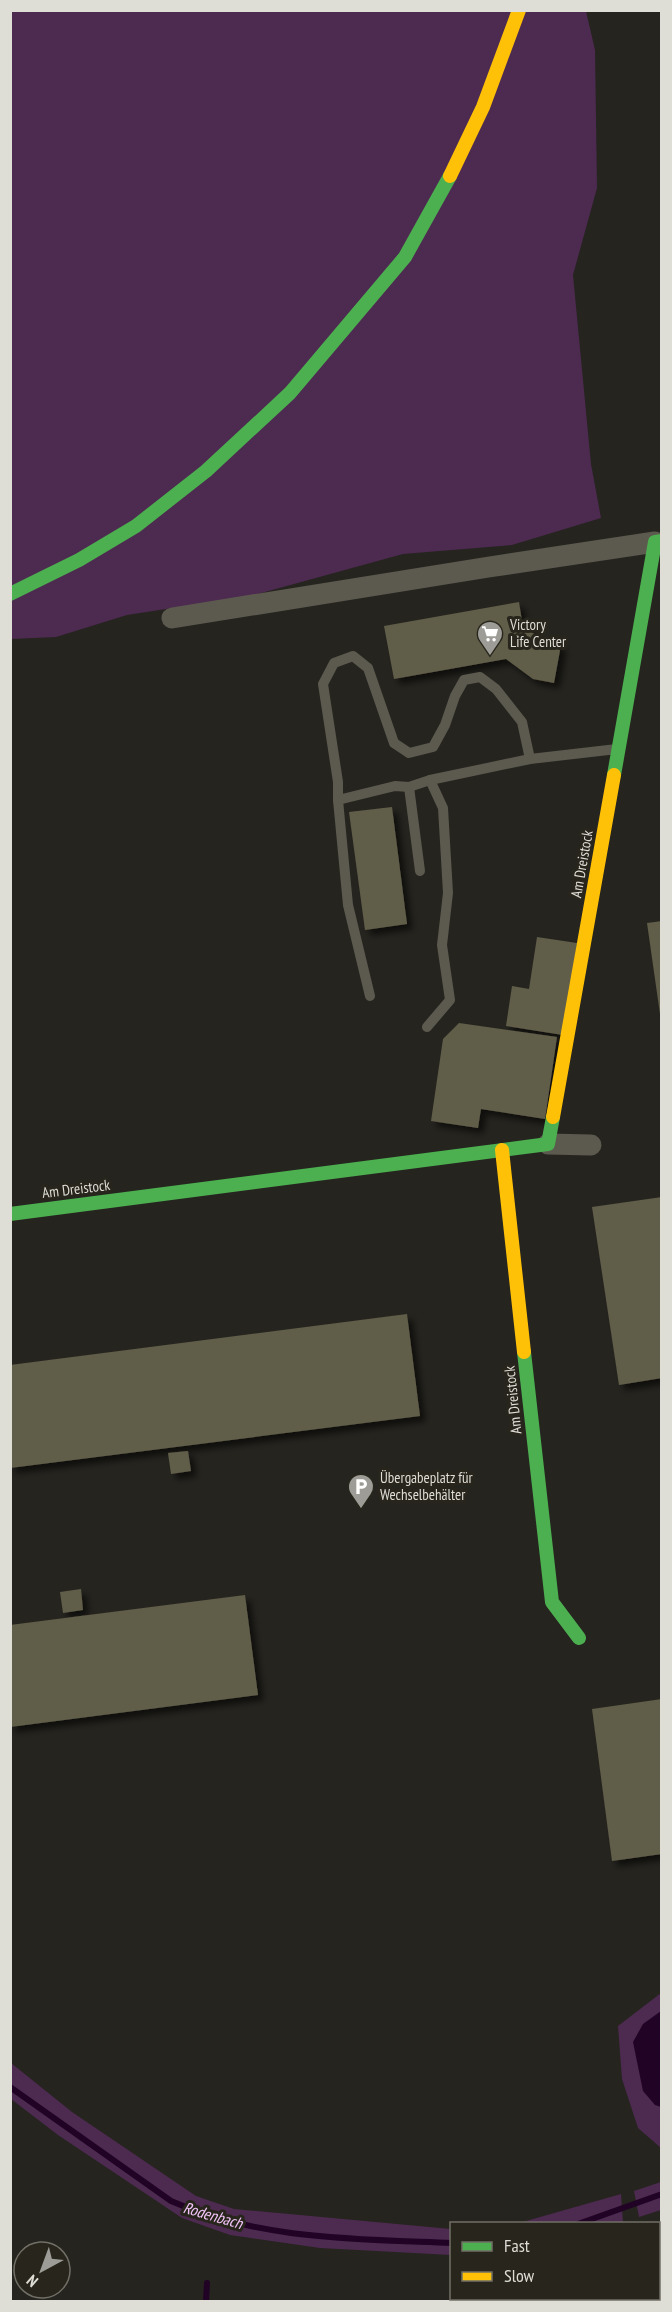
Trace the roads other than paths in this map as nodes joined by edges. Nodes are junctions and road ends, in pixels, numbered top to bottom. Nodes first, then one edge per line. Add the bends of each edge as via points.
1 (519, 10) edge
2 (658, 542) edge
3 (10, 594) edge
4 (172, 618) dead end
5 (620, 749) junction
6 (531, 759) junction
7 (430, 780) junction
8 (409, 787) junction
9 (338, 800) junction
10 (420, 871) dead end
11 (370, 996) dead end
12 (428, 1027) dead end
13 (549, 1144) junction
14 (591, 1145) dead end
15 (502, 1150) junction
16 (10, 1214) edge
17 (579, 1638) dead end

1 - 3 street via 483,107 439,198 405,257 341,335 290,393 206,471 136,526
2 - 4 street
2 - 5 street, Am Dreistock
5 - 6 lane
5 - 13 street, Am Dreistock
6 - 7 lane
6 - 9 lane via 522,722 496,689 480,677 464,680 433,747 409,753 394,743 368,668 353,656 334,663 323,684
7 - 8 lane
7 - 12 lane via 443,808 448,893 442,945 450,1000
8 - 9 lane via 394,786
8 - 10 lane
9 - 11 lane via 348,905
13 - 14 street
13 - 15 street, Am Dreistock
15 - 16 street, Am Dreistock
15 - 17 street, Am Dreistock via 552,1602

